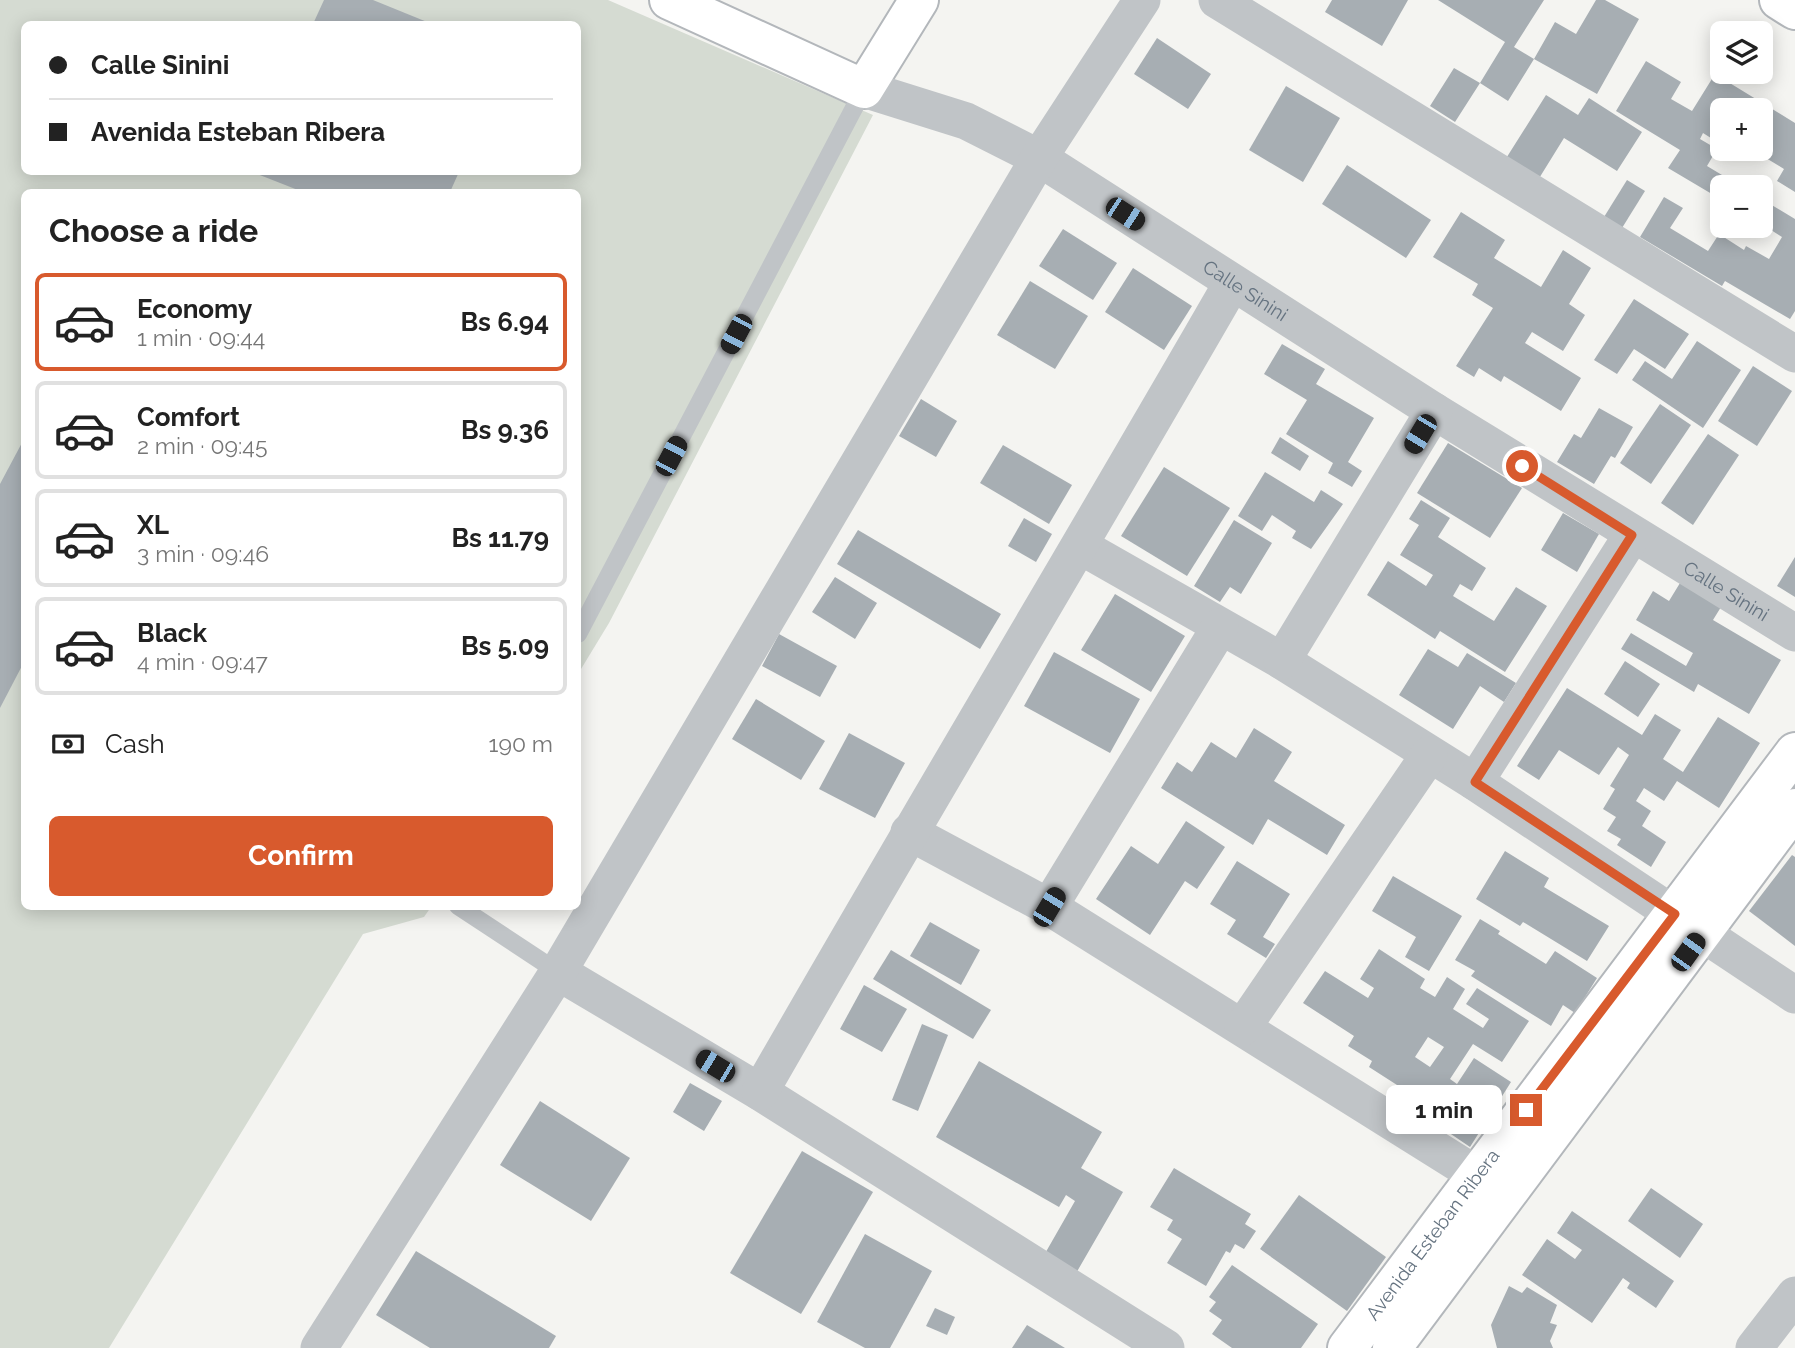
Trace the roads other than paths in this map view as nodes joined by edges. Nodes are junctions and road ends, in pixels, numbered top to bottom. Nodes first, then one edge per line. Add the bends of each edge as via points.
1 (669, 0) edge
2 (919, 0) edge
3 (1142, 0) edge
4 (1217, 0) edge
5 (1779, 0) edge
6 (1795, 10) edge
7 (864, 89) junction
8 (1030, 154) junction
9 (1232, 283) junction
10 (1795, 354) edge
11 (1434, 411) junction
12 (1632, 535) junction
13 (1080, 546) junction
14 (1220, 627) junction
15 (581, 628) edge
16 (1795, 634) edge
17 (1282, 661) junction
18 (1795, 752) edge
19 (1429, 755) junction
20 (1475, 782) junction
21 (1795, 808) edge
22 (909, 832) junction
23 (1049, 907) junction
24 (463, 910) edge
25 (1689, 923) junction
26 (548, 966) junction
27 (1795, 995) edge
28 (1243, 1027) junction
29 (760, 1092) junction
30 (1477, 1175) junction
31 (1795, 1294) edge
32 (318, 1348) edge
33 (1167, 1348) edge
34 (1347, 1348) edge
35 (1392, 1348) edge
36 (1754, 1348) edge

1 - 7 main road, Calle Sinini
2 - 7 main road
3 - 8 street
4 - 10 street
5 - 6 main road
7 - 8 street, Calle Sinini via 966,121
7 - 15 lane
8 - 9 street, Calle Sinini
8 - 26 street
9 - 11 street, Calle Sinini
9 - 13 street
11 - 12 street, Calle Sinini
11 - 17 street
12 - 16 street, Calle Sinini
12 - 20 street
13 - 14 street
13 - 22 street
14 - 17 street
14 - 23 street
17 - 19 street
18 - 25 main road, Avenida Esteban Ribera
19 - 20 street
19 - 28 street
20 - 25 street
21 - 25 main road, Avenida Esteban Ribera
22 - 23 street
22 - 29 street
23 - 28 street
24 - 26 lane
25 - 27 street
25 - 30 main road, Avenida Esteban Ribera
25 - 35 main road, Avenida Esteban Ribera
26 - 29 street
26 - 32 street
28 - 30 street
29 - 33 street
30 - 34 main road, Avenida Esteban Ribera
31 - 36 street

